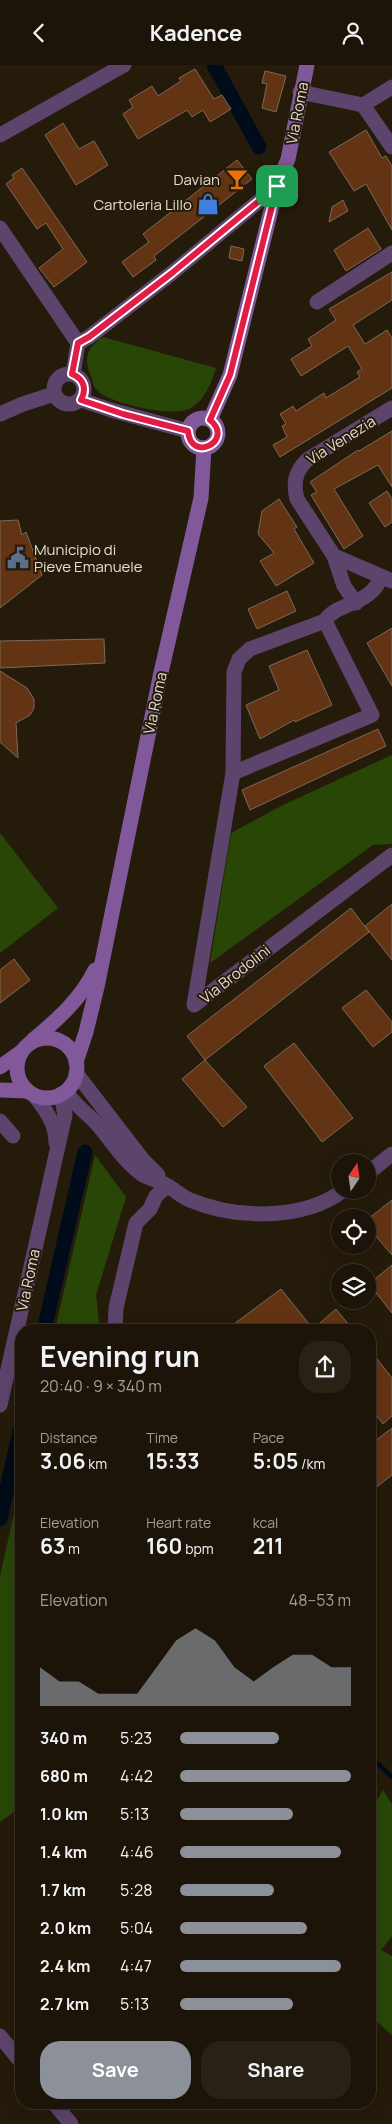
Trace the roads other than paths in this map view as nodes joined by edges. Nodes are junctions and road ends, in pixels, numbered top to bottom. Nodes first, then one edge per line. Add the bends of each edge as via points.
1 (124, 65) edge
2 (306, 65) edge
3 (392, 87) edge
4 (300, 92) junction
5 (364, 105) junction
6 (0, 135) edge
7 (392, 147) edge
8 (277, 186) junction
9 (0, 228) edge
10 (392, 253) edge
11 (318, 302) dead end
12 (78, 343) junction
13 (72, 374) junction
14 (54, 394) junction
15 (81, 400) junction
16 (392, 408) edge
17 (0, 414) edge
18 (210, 420) junction
19 (188, 431) junction
20 (204, 448) junction
21 (334, 556) junction
22 (388, 579) edge
23 (356, 603) junction
24 (325, 621) junction
25 (233, 773) junction
26 (392, 855) edge
27 (102, 958) junction
28 (25, 1047) junction
29 (0, 1067) edge
30 (76, 1068) junction
31 (0, 1090) edge
32 (31, 1093) junction
33 (64, 1093) junction
34 (0, 1121) edge
35 (13, 1136) dead end
36 (56, 1154) junction
37 (392, 1154) edge
38 (376, 1167) edge
39 (167, 1186) junction
40 (331, 1198) edge
41 (18, 1324) edge
42 (115, 1324) edge
43 (15, 1338) edge
44 (0, 1405) edge
45 (0, 2036) edge
46 (15, 2055) edge
47 (59, 2109) edge
48 (71, 2124) edge

1 - 6 street
2 - 4 street, Via Roma
3 - 5 street
4 - 5 street
4 - 8 street, Via Roma via 288,159
5 - 7 street
8 - 12 street via 172,273
8 - 18 street, Via Roma via 230,375
9 - 12 street
10 - 11 street
12 - 13 street
13 - 14 street via 58,379
13 - 15 street via 84,385
14 - 15 street via 63,404
14 - 17 street
15 - 19 street
16 - 21 street, Via Venezia via 307,460 298,469 294,490 297,499
18 - 19 street via 196,419
18 - 20 street via 217,427 218,436 213,444
19 - 20 street via 190,441
20 - 27 street, Via Roma via 201,498
21 - 22 street
21 - 23 street, Via Venezia via 344,586
22 - 23 street
23 - 24 street via 330,613
24 - 25 street via 250,649 239,659 234,672
24 - 25 street via 372,715
25 - 26 street, Via Brodolini via 194,1005
27 - 28 street, Via Roma via 88,985 60,1018
27 - 30 street, Via Roma
28 - 29 street, Via Roma
28 - 30 street via 40,1038 52,1038 72,1051
28 - 32 street via 17,1060 18,1077
30 - 33 street via 72,1083
30 - 39 street via 143,1160
31 - 32 street
32 - 33 street via 43,1098
32 - 36 street, Via Roma via 50,1117 56,1132
33 - 36 street, Via Roma via 65,1115
33 - 39 street via 143,1175
34 - 35 street
36 - 41 street, Via Roma
37 - 38 street
39 - 40 street via 189,1200 245,1214 286,1213
39 - 42 street via 136,1223
43 - 44 street, Via Roma
45 - 46 street
47 - 48 street

